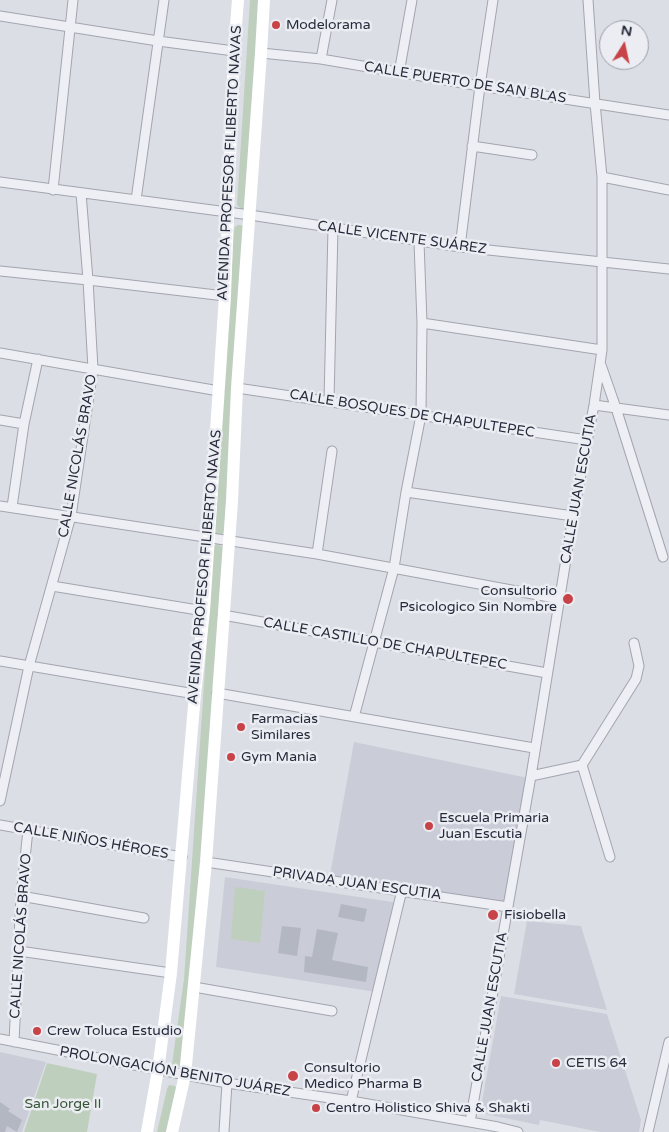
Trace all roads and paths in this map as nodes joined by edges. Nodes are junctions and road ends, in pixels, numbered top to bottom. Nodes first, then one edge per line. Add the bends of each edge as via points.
1 (73, 0) edge
2 (164, 0) edge
3 (238, 0) edge
4 (264, 0) edge
5 (332, 0) edge
6 (412, 0) edge
7 (493, 0) edge
8 (588, 0) edge
9 (0, 16) edge
10 (70, 27) junction
11 (158, 41) junction
12 (234, 51) junction
13 (261, 53) junction
14 (321, 59) junction
15 (399, 73) junction
16 (480, 86) junction
17 (595, 103) junction
18 (669, 115) edge
19 (472, 146) junction
20 (532, 155) dead end
21 (602, 177) junction
22 (0, 182) edge
23 (53, 190) junction
24 (669, 190) edge
25 (81, 194) junction
26 (136, 200) junction
27 (227, 213) junction
28 (250, 215) junction
29 (333, 228) junction
30 (419, 242) junction
31 (460, 248) junction
32 (602, 262) junction
33 (669, 269) edge
34 (0, 271) edge
35 (88, 280) junction
36 (225, 296) junction
37 (422, 323) junction
38 (602, 350) junction
39 (0, 352) edge
40 (38, 359) junction
41 (601, 364) junction
42 (93, 369) junction
43 (237, 388) junction
44 (219, 391) junction
45 (329, 401) junction
46 (594, 405) junction
47 (616, 408) junction
48 (421, 415) junction
49 (669, 415) edge
50 (0, 420) edge
51 (24, 424) junction
52 (587, 440) junction
53 (332, 451) dead end
54 (406, 492) junction
55 (0, 506) edge
56 (12, 507) junction
57 (71, 516) junction
58 (573, 516) junction
59 (209, 538) junction
60 (228, 540) junction
61 (317, 554) junction
62 (663, 557) dead end
63 (394, 568) junction
64 (52, 586) junction
65 (560, 600) junction
66 (204, 611) junction
67 (223, 615) junction
68 (374, 642) junction
69 (634, 643) dead end
70 (0, 661) edge
71 (29, 666) junction
72 (547, 674) junction
73 (217, 693) junction
74 (195, 694) junction
75 (354, 717) junction
76 (534, 748) junction
77 (582, 765) junction
78 (530, 776) junction
79 (0, 801) edge
80 (0, 825) edge
81 (28, 830) junction
82 (182, 857) junction
83 (610, 857) dead end
84 (206, 862) junction
85 (402, 890) junction
86 (21, 896) junction
87 (508, 906) junction
88 (144, 918) dead end
89 (19, 951) junction
90 (172, 973) junction
91 (194, 987) junction
92 (332, 1011) dead end
93 (0, 1039) edge
94 (14, 1042) junction
95 (669, 1042) edge
96 (158, 1070) junction
97 (185, 1075) junction
98 (227, 1083) junction
99 (351, 1102) junction
100 (470, 1122) junction
101 (147, 1132) edge
102 (172, 1132) edge
103 (224, 1132) edge
104 (518, 1132) edge
105 (648, 1132) edge

1 - 10 street
2 - 11 street
3 - 12 main road, AVENIDA PROFESOR FILIBERTO NAVAS
4 - 13 main road, AVENIDA PROFESOR FILIBERTO NAVAS
5 - 14 street
6 - 15 street
7 - 16 street
8 - 17 street, CALLE JUAN ESCUTIA
9 - 10 street
10 - 11 street
10 - 23 street
11 - 12 street
11 - 26 street
12 - 27 main road, AVENIDA PROFESOR FILIBERTO NAVAS
13 - 14 street, CALLE PUERTO DE SAN BLAS
13 - 28 main road, AVENIDA PROFESOR FILIBERTO NAVAS
14 - 15 street, CALLE PUERTO DE SAN BLAS
15 - 16 street, CALLE PUERTO DE SAN BLAS
16 - 17 street, CALLE PUERTO DE SAN BLAS
16 - 19 street
17 - 18 street, CALLE PUERTO DE SAN BLAS
17 - 21 street, CALLE JUAN ESCUTIA
19 - 20 street
19 - 31 street
21 - 24 street
21 - 32 street, CALLE JUAN ESCUTIA
22 - 23 street, CALLE VICENTE SUÁREZ
23 - 25 street, CALLE VICENTE SUÁREZ
25 - 26 street, CALLE VICENTE SUÁREZ
25 - 35 street, CALLE NICOLÁS BRAVO
26 - 27 street, CALLE VICENTE SUÁREZ
27 - 28 street, CALLE VICENTE SUÁREZ
27 - 36 main road, AVENIDA PROFESOR FILIBERTO NAVAS
28 - 29 street, CALLE VICENTE SUÁREZ
28 - 43 main road, AVENIDA PROFESOR FILIBERTO NAVAS
29 - 30 street, CALLE VICENTE SUÁREZ
29 - 45 street
30 - 31 street, CALLE VICENTE SUÁREZ
30 - 37 street
31 - 32 street, CALLE VICENTE SUÁREZ
32 - 33 street, CALLE VICENTE SUÁREZ
32 - 38 street, CALLE JUAN ESCUTIA
34 - 35 street
35 - 36 street
35 - 42 street, CALLE NICOLÁS BRAVO
36 - 44 main road, AVENIDA PROFESOR FILIBERTO NAVAS
37 - 38 street
37 - 48 street
38 - 41 street, CALLE JUAN ESCUTIA
39 - 40 street
40 - 42 street
40 - 51 street
41 - 46 street, CALLE JUAN ESCUTIA
41 - 47 street
42 - 44 street
42 - 57 street, CALLE NICOLÁS BRAVO
43 - 45 street, CALLE BOSQUES DE CHAPULTEPEC
43 - 60 main road, AVENIDA PROFESOR FILIBERTO NAVAS
44 - 59 main road, AVENIDA PROFESOR FILIBERTO NAVAS
45 - 48 street, CALLE BOSQUES DE CHAPULTEPEC
46 - 47 street
46 - 52 street, CALLE JUAN ESCUTIA
47 - 49 street
47 - 62 street
48 - 52 street, CALLE BOSQUES DE CHAPULTEPEC
48 - 54 street
50 - 51 street
51 - 56 street
52 - 58 street, CALLE JUAN ESCUTIA
53 - 61 street
54 - 58 street
54 - 63 street
55 - 56 street
56 - 57 street
57 - 59 street
57 - 64 street, CALLE NICOLÁS BRAVO
58 - 65 street, CALLE JUAN ESCUTIA
59 - 60 street
59 - 66 main road, AVENIDA PROFESOR FILIBERTO NAVAS
60 - 61 street
60 - 67 main road, AVENIDA PROFESOR FILIBERTO NAVAS
61 - 63 street
63 - 65 street
63 - 68 street
64 - 66 street
64 - 71 street, CALLE NICOLÁS BRAVO
65 - 72 street, CALLE JUAN ESCUTIA
66 - 74 main road, AVENIDA PROFESOR FILIBERTO NAVAS
67 - 68 street, CALLE CASTILLO DE CHAPULTEPEC
67 - 73 main road, AVENIDA PROFESOR FILIBERTO NAVAS
68 - 72 street, CALLE CASTILLO DE CHAPULTEPEC
68 - 75 street
69 - 77 street via 639,666 636,679
70 - 71 street
71 - 74 street
71 - 79 street, CALLE NICOLÁS BRAVO
72 - 76 street, CALLE JUAN ESCUTIA
73 - 75 street
73 - 84 main road, AVENIDA PROFESOR FILIBERTO NAVAS
74 - 82 main road, AVENIDA PROFESOR FILIBERTO NAVAS
75 - 76 street
76 - 78 street, CALLE JUAN ESCUTIA
77 - 78 street
77 - 83 street
78 - 87 street, CALLE JUAN ESCUTIA
80 - 81 street, CALLE NIÑOS HÉROES
81 - 82 street, CALLE NIÑOS HÉROES
81 - 86 street, CALLE NICOLÁS BRAVO
82 - 90 main road, AVENIDA PROFESOR FILIBERTO NAVAS
84 - 85 street, PRIVADA JUAN ESCUTIA
84 - 91 main road, AVENIDA PROFESOR FILIBERTO NAVAS
85 - 87 street, PRIVADA JUAN ESCUTIA
85 - 99 street
86 - 88 street
86 - 89 street, CALLE NICOLÁS BRAVO
87 - 100 street, CALLE JUAN ESCUTIA
89 - 90 street
89 - 94 street, CALLE NICOLÁS BRAVO
90 - 96 main road, AVENIDA PROFESOR FILIBERTO NAVAS
91 - 92 street
91 - 97 main road, AVENIDA PROFESOR FILIBERTO NAVAS
93 - 94 street, PROLONGACIÓN BENITO JUÁREZ
94 - 96 street, PROLONGACIÓN BENITO JUÁREZ
95 - 105 street
96 - 97 street, PROLONGACIÓN BENITO JUÁREZ
96 - 101 main road, AVENIDA PROFESOR FILIBERTO NAVAS
97 - 98 street, PROLONGACIÓN BENITO JUÁREZ
97 - 102 main road, AVENIDA PROFESOR FILIBERTO NAVAS
98 - 99 street, PROLONGACIÓN BENITO JUÁREZ
98 - 103 street
99 - 100 street, PROLONGACIÓN BENITO JUÁREZ
100 - 104 street, PROLONGACIÓN BENITO JUÁREZ

